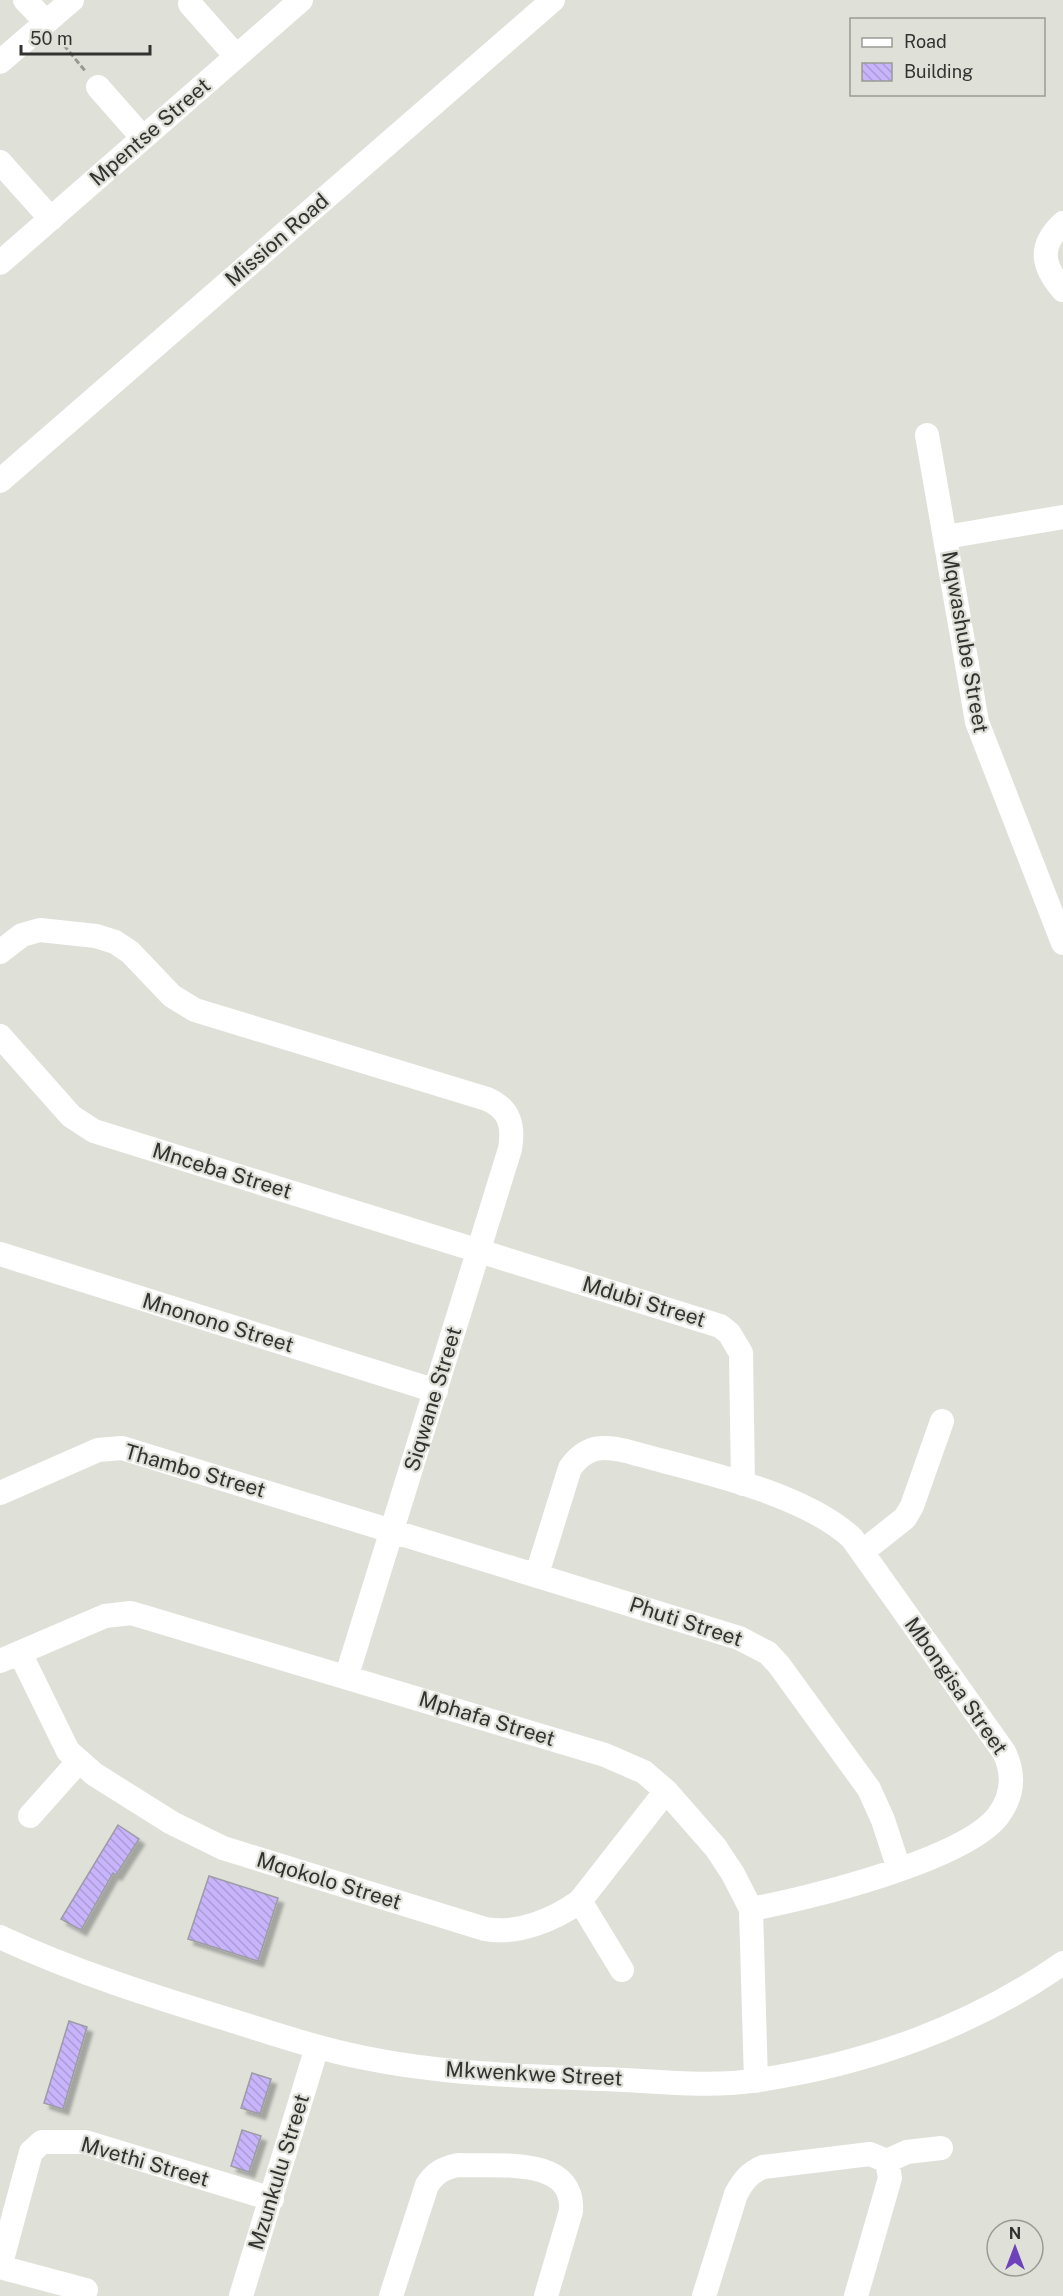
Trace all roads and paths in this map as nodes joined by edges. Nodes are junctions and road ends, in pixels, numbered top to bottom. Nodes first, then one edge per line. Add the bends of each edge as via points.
1 (25, 0) edge
2 (72, 0) edge
3 (301, 0) edge
4 (553, 0) edge
5 (190, 4) dead end
6 (46, 22) junction
7 (236, 57) junction
8 (0, 62) edge
9 (98, 87) joint
10 (143, 138) junction
11 (0, 162) edge
12 (51, 219) junction
13 (1063, 223) edge
14 (0, 263) edge
15 (1063, 290) edge
16 (927, 435) dead end
17 (0, 481) edge
18 (1063, 517) edge
19 (946, 537) junction
20 (1063, 943) edge
21 (0, 952) edge
22 (0, 1036) edge
23 (478, 1251) junction
24 (0, 1254) edge
25 (436, 1391) junction
26 (942, 1421) dead end
27 (743, 1484) junction
28 (0, 1493) edge
29 (393, 1532) junction
30 (862, 1552) junction
31 (537, 1574) junction
32 (10, 1657) edge
33 (346, 1675) junction
34 (78, 1762) junction
35 (666, 1791) junction
36 (30, 1816) dead end
37 (899, 1869) junction
38 (580, 1901) junction
39 (751, 1909) junction
40 (0, 1937) edge
41 (1063, 1963) edge
42 (622, 1970) dead end
43 (317, 2047) junction
44 (756, 2080) junction
45 (941, 2148) dead end
46 (887, 2161) junction
47 (272, 2199) junction
48 (0, 2267) edge
49 (86, 2290) dead end
50 (241, 2296) edge
51 (391, 2296) edge
52 (546, 2296) edge
53 (704, 2296) edge
54 (856, 2296) edge

1 - 6 street
2 - 6 street
3 - 7 street, Mpentse Street
4 - 17 street, Mission Road
5 - 7 street
6 - 8 street
6 - 9 path
7 - 10 street, Mpentse Street
9 - 10 street
10 - 12 street, Mpentse Street
11 - 12 street
12 - 14 street, Mpentse Street
13 - 15 street via 1052,233 1046,256 1050,276
16 - 19 street, Mqwashube Street
18 - 19 street
19 - 20 street, Mqwashube Street via 977,722
21 - 23 street, Siqwane Street via 22,935 40,930 87,934 115,942 183,1005 496,1103 511,1122 510,1149
22 - 23 street, Mnceba Street via 70,1116 94,1131
23 - 25 street, Siqwane Street
23 - 27 street, Mdubi Street via 699,1318 729,1333 741,1353
24 - 25 street, Mnonono Street
25 - 29 street, Siqwane Street
26 - 30 street via 912,1506 904,1518
27 - 30 street, Mbongisa Street via 824,1516 852,1538
27 - 31 street, Mbongisa Street via 626,1451 594,1447 570,1468
28 - 29 street, Thambo Street via 98,1450 122,1448
29 - 31 street, Phuti Street
29 - 33 street, Siqwane Street
30 - 37 street, Mbongisa Street via 1004,1752 1012,1779 1006,1803 984,1829 958,1845
31 - 37 street, Phuti Street via 720,1631 768,1653 869,1789 884,1820
32 - 33 street, Mphafa Street via 105,1616 131,1613
32 - 34 street, Mqokolo Street
33 - 35 street, Mphafa Street via 605,1755 644,1772
34 - 36 street
34 - 38 street, Mqokolo Street via 206,1842 485,1929 515,1930
35 - 38 street, Mqokolo Street
35 - 39 street, Mphafa Street via 716,1848
37 - 39 street, Mbongisa Street via 825,1894
38 - 42 street
39 - 44 street, Mphafa Street
40 - 43 street, Mkwenkwe Street via 112,1983
41 - 44 street, Mkwenkwe Street via 988,2009 913,2042 812,2070
43 - 44 street, Mkwenkwe Street via 423,2067 496,2074 702,2083
43 - 47 street, Mzunkulu Street
45 - 46 street via 907,2152
46 - 53 street via 870,2154 857,2155 763,2167 753,2172 742,2181 736,2194
46 - 54 street via 887,2195
47 - 48 street, Mvethi Street via 85,2142 42,2142 31,2152
47 - 50 street, Mzunkulu Street
48 - 49 street
51 - 52 street via 427,2185 434,2175 458,2165 537,2169 552,2173 568,2188 571,2211

